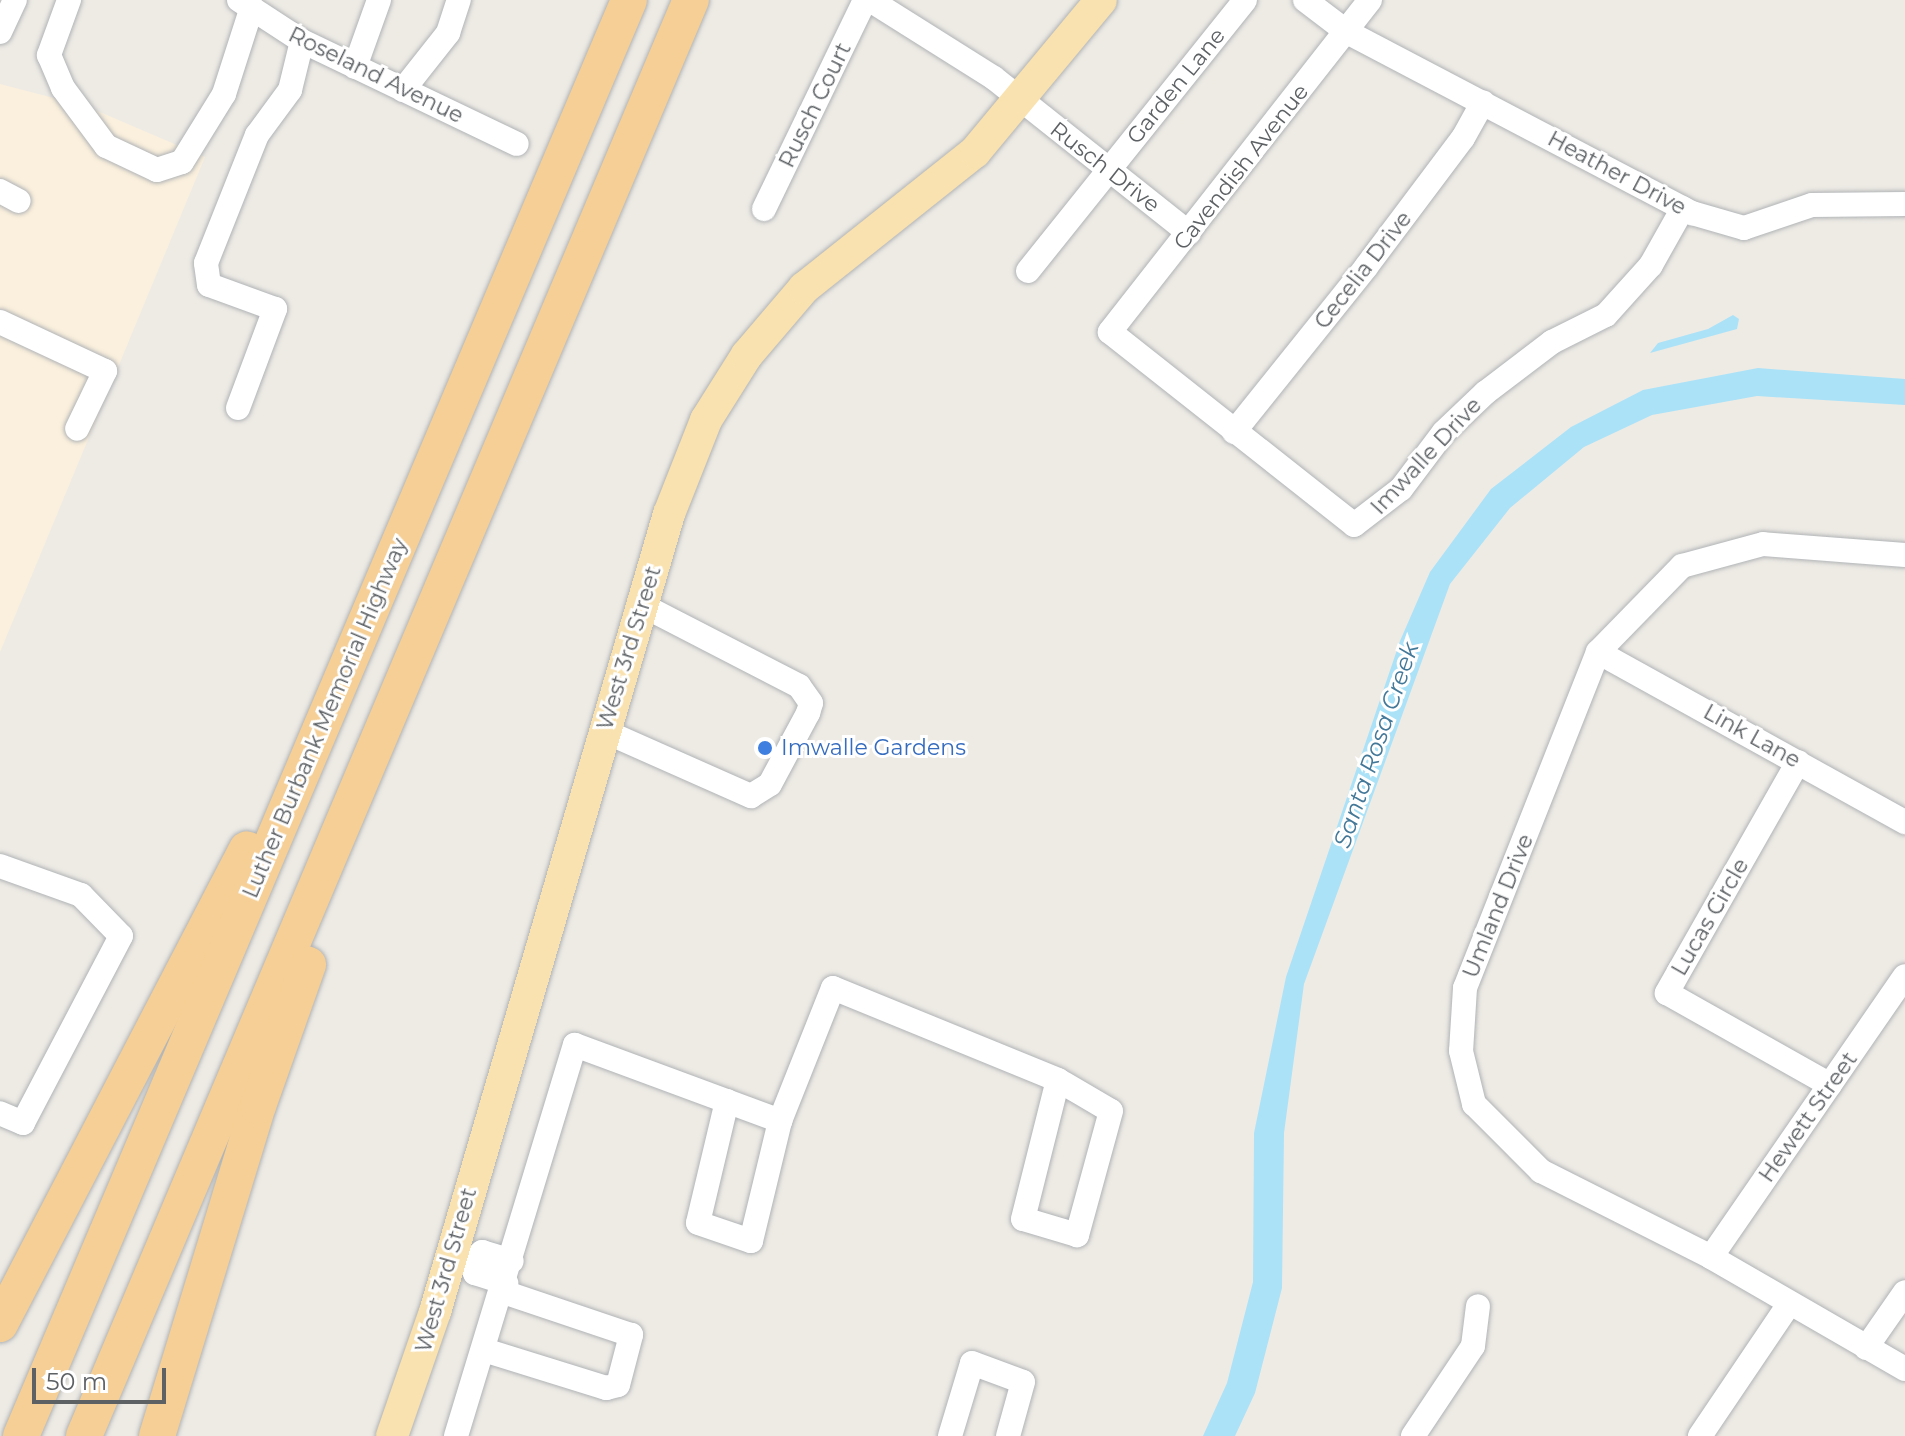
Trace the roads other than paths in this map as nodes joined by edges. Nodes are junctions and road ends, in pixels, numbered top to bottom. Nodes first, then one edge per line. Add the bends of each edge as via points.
1 (15, 0) edge
2 (69, 0) edge
3 (379, 0) edge
4 (459, 0) edge
5 (629, 0) edge
6 (691, 0) edge
7 (868, 0) edge
8 (1101, 0) edge
9 (1245, 0) edge
10 (1305, 0) edge
11 (1370, 0) edge
12 (245, 3) edge
13 (0, 32) edge
14 (1347, 32) junction
15 (302, 41) junction
16 (355, 67) junction
17 (403, 90) junction
18 (1022, 101) junction
19 (1483, 102) junction
20 (517, 144) dead end
21 (1107, 173) junction
22 (1905, 204) edge
23 (1683, 208) junction
24 (764, 209) dead end
25 (1189, 233) junction
26 (1028, 271) dead end
27 (0, 322) edge
28 (1110, 332) joint
29 (238, 408) dead end
30 (77, 429) dead end
31 (1234, 432) junction
32 (1905, 555) edge
33 (642, 605) junction
34 (1598, 652) junction
35 (334, 698) junction
36 (384, 728) junction
37 (604, 731) junction
38 (1798, 762) junction
39 (1905, 822) edge
40 (0, 866) edge
41 (1905, 976) edge
42 (1058, 1080) junction
43 (1830, 1085) junction
44 (727, 1101) junction
45 (0, 1113) edge
46 (780, 1121) junction
47 (1711, 1257) junction
48 (461, 1258) junction
49 (507, 1278) junction
50 (1905, 1292) edge
51 (1789, 1304) junction
52 (1478, 1306) dead end
53 (0, 1324) edge
54 (1866, 1348) junction
55 (484, 1350) junction
56 (1905, 1369) edge
57 (21, 1436) edge
58 (84, 1436) edge
59 (157, 1436) edge
60 (392, 1436) edge
61 (456, 1436) edge
62 (950, 1436) edge
63 (1008, 1436) edge
64 (1413, 1436) edge
65 (1700, 1436) edge

1 - 13 street
2 - 12 street via 49,55 63,88 106,146 157,170 182,162 224,94
3 - 16 street
4 - 17 street via 448,33
5 - 35 highway, Luther Burbank Memorial Highway
6 - 36 highway
7 - 18 street, Rusch Court
7 - 24 street, Rusch Court
8 - 18 main road, West 3rd Street
9 - 21 street, Garden Lane
10 - 14 street
11 - 14 street, Cavendish Avenue
12 - 15 street, Roseland Avenue
14 - 19 street, Heather Drive
14 - 25 street, Cavendish Avenue
15 - 16 street, Roseland Avenue
15 - 29 street via 290,90 257,135 206,263 209,285 275,309
16 - 17 street, Roseland Avenue
17 - 20 street, Roseland Avenue
18 - 21 street, Rusch Drive
18 - 33 main road, West 3rd Street via 959,167 821,270 765,331 733,374 694,446
19 - 23 street, Heather Drive
19 - 31 street, Cecelia Drive via 1463,138 1366,267
21 - 25 street, Rusch Drive
21 - 26 street, Garden Lane
22 - 23 street, Heather Drive via 1812,205 1744,228
23 - 31 street, Imwalle Drive via 1651,265 1606,315 1552,342 1485,393 1444,432 1401,489 1354,525
25 - 28 street, Cavendish Avenue
27 - 30 street via 105,371
28 - 31 street, Imwalle Drive
32 - 34 street, Umland Drive via 1763,544 1682,566
33 - 37 main road, West 3rd Street
33 - 37 street via 799,686 811,703 808,713 770,784 751,796
34 - 38 street, Link Lane
34 - 47 street, Umland Drive via 1465,988 1461,1051 1474,1104 1541,1171
35 - 53 highway via 223,894
35 - 57 highway, Luther Burbank Memorial Highway
36 - 58 highway
36 - 59 highway via 330,905 258,1106
37 - 48 main road, West 3rd Street
38 - 39 street, Link Lane
38 - 43 street, Lucas Circle via 1667,993
40 - 45 street via 81,895 121,936 23,1123
41 - 43 street, Hewett Street
42 - 42 street via 1023,1219 1077,1235 1111,1111
42 - 46 street via 833,988
43 - 47 street, Hewett Street
44 - 46 street
44 - 46 street via 698,1223 751,1241
44 - 49 street via 575,1045
47 - 51 street, Umland Drive
48 - 49 street via 482,1252
48 - 60 main road, West 3rd Street
49 - 55 street
49 - 55 street via 631,1335 618,1385 606,1388
50 - 54 street
51 - 54 street, Umland Drive
51 - 65 street
52 - 64 street via 1473,1346
54 - 56 street, Umland Drive
55 - 61 street
62 - 63 street via 972,1363 1023,1382

